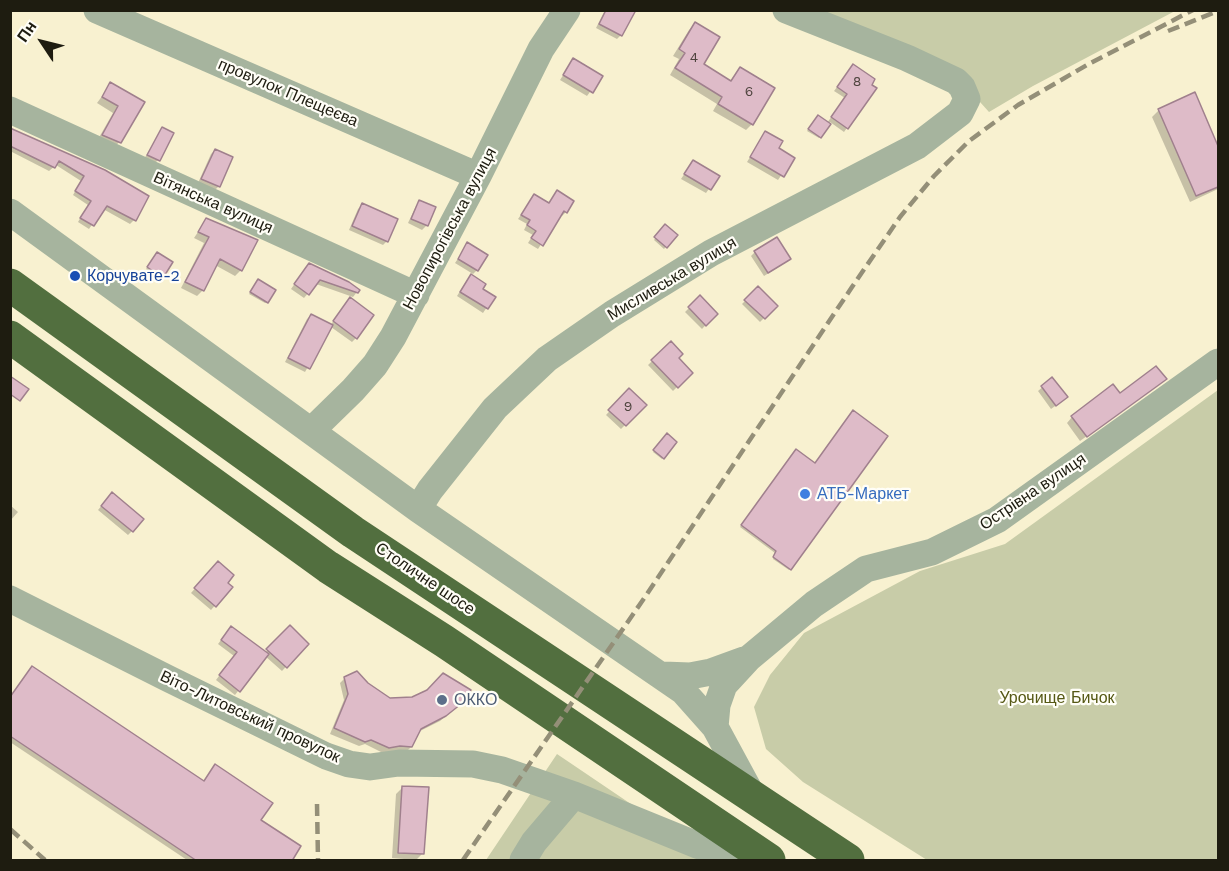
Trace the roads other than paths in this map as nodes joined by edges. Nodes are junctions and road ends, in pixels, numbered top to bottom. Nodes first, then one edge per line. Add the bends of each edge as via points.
1 (97, 10) edge
2 (567, 10) edge
3 (786, 10) edge
4 (10, 110) edge
5 (478, 176) junction
6 (10, 212) edge
7 (10, 285) edge
8 (416, 295) junction
9 (10, 337) edge
10 (1218, 362) edge
11 (311, 431) junction
12 (418, 509) junction
13 (10, 599) edge
14 (748, 659) junction
15 (663, 675) junction
16 (715, 727) junction
17 (574, 795) junction
18 (755, 800) junction
19 (523, 861) edge
20 (741, 861) edge
21 (769, 861) edge
22 (848, 861) edge

1 - 5 street, провулок Плещеєва
2 - 5 street, Новопирогівська вулиця via 541,49
3 - 12 street, Мисливська вулиця via 949,78 962,87 967,99 960,112 917,146 711,253 547,359 495,408
4 - 8 street, Вітянська вулиця
5 - 8 street, Новопирогівська вулиця
6 - 11 street
7 - 18 highway, Столичне шосе via 353,532
8 - 11 street, Новопирогівська вулиця via 375,365
9 - 21 highway via 328,567
10 - 14 street, Острівна вулиця via 997,520 932,552 866,569 814,604
11 - 12 street
12 - 15 street
13 - 17 street, Віто-Литовський провулок via 169,680 348,764 473,764
14 - 15 street, Острівна вулиця via 690,676
14 - 16 street, Острівна вулиця via 724,686
15 - 16 street
16 - 18 street
17 - 19 street
17 - 20 street, Віто-Литовський провулок
18 - 22 highway, Столичне шосе

